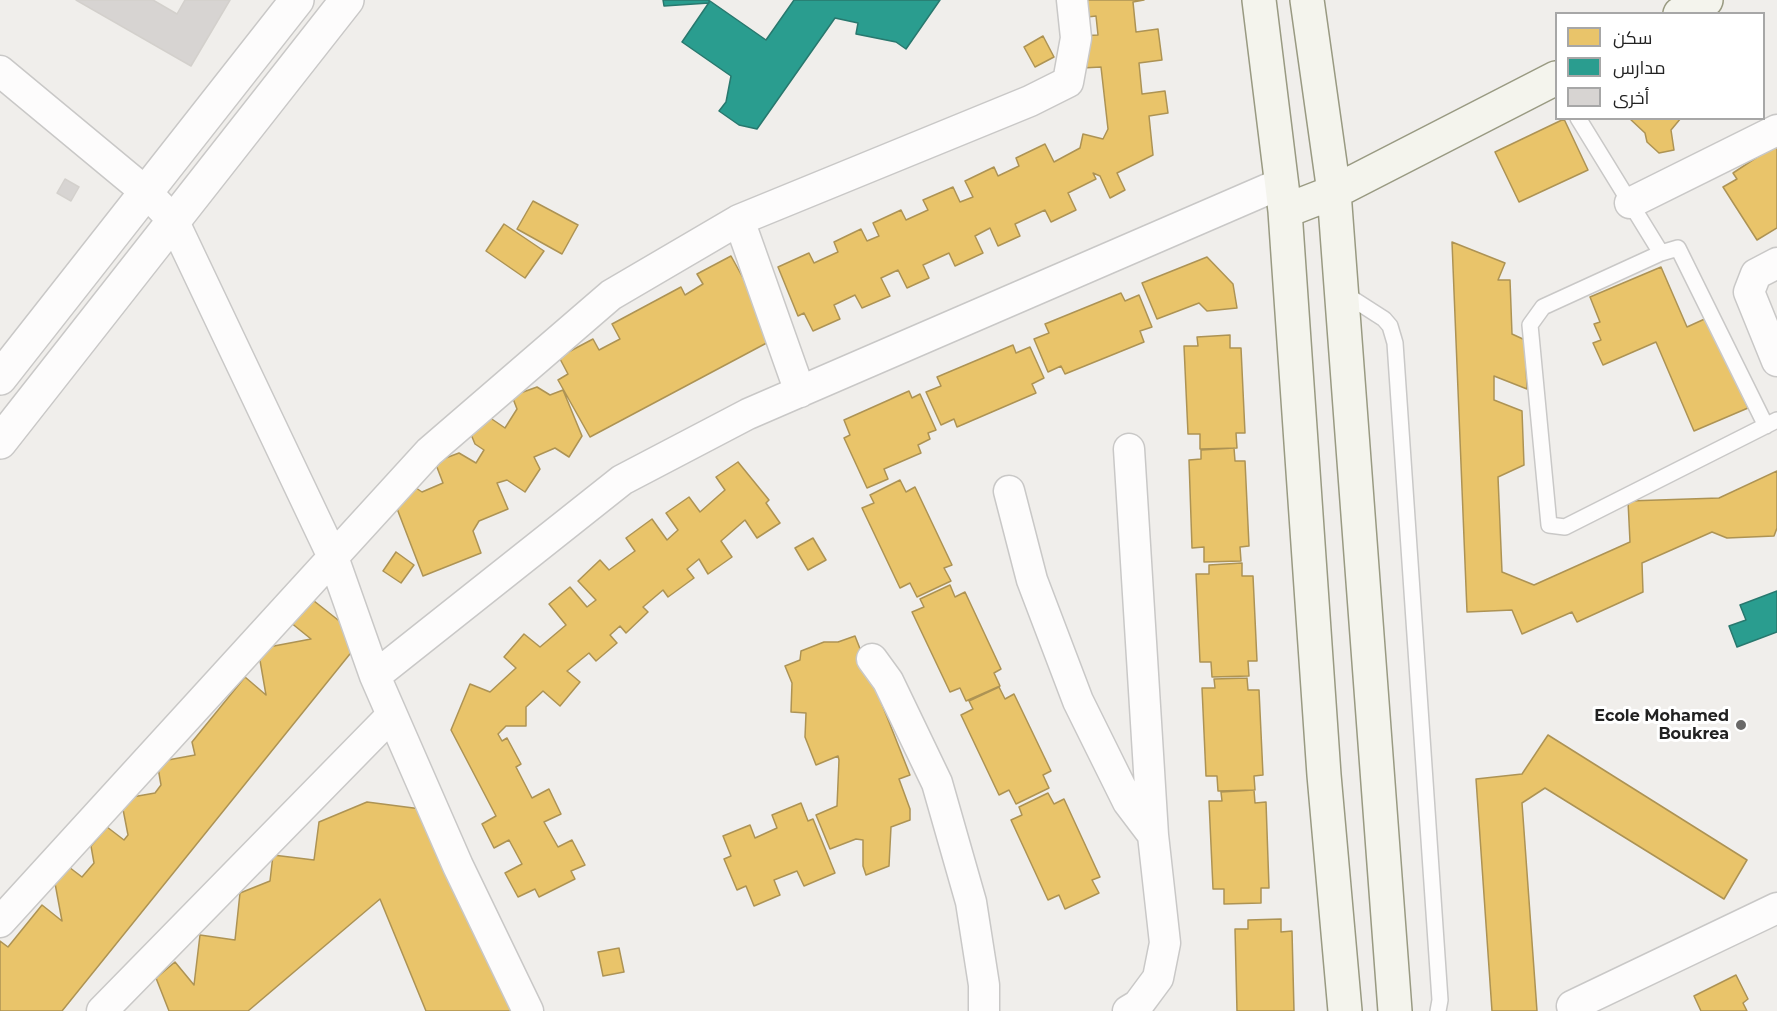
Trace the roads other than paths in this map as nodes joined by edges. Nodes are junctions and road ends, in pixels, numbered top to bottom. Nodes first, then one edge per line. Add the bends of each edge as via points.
1 (297, 0) edge
2 (347, 0) edge
3 (1072, 0) edge
4 (1259, 0) edge
5 (1307, 0) edge
6 (1706, 0) edge
7 (1684, 12) edge
8 (0, 71) edge
9 (1555, 81) edge
10 (1579, 120) edge
11 (1777, 130) edge
12 (1335, 192) junction
13 (147, 193) junction
14 (1283, 197) junction
15 (1630, 203) junction
16 (173, 220) junction
17 (738, 220) junction
18 (1661, 253) junction
19 (1777, 263) edge
20 (1342, 292) junction
21 (1777, 361) edge
22 (0, 378) edge
23 (800, 392) junction
24 (1772, 423) edge
25 (0, 442) edge
26 (1129, 449) dead end
27 (1009, 491) dead end
28 (333, 557) junction
29 (872, 659) dead end
30 (375, 676) junction
31 (392, 715) junction
32 (1153, 835) junction
33 (1777, 908) edge
34 (0, 922) edge
35 (1572, 1006) dead end
36 (102, 1011) edge
37 (528, 1011) edge
38 (984, 1011) edge
39 (1128, 1011) edge
40 (1345, 1011) edge
41 (1395, 1011) edge
42 (1438, 1011) edge

1 - 13 street
2 - 16 street
3 - 17 street via 1076,38 1068,82
4 - 14 main road
5 - 12 main road
6 - 7 main road
8 - 13 street
9 - 12 main road
10 - 15 lane
11 - 15 street
12 - 14 main road
12 - 20 main road
13 - 16 street
13 - 22 street
14 - 23 street
14 - 40 main road via 1324,775
15 - 18 lane
16 - 25 street
16 - 28 street
17 - 23 street
17 - 28 street via 610,295 429,452
18 - 24 lane via 1678,248 1681,252
18 - 24 lane via 1543,307 1530,325 1549,525 1565,527
19 - 21 street via 1756,274 1749,292
20 - 41 main road
20 - 42 lane via 1384,319 1395,343
23 - 30 street via 748,414 622,480
26 - 32 street
27 - 32 street via 1032,580 1078,701 1128,802
28 - 30 street
28 - 34 street
29 - 38 street via 888,681 937,783 971,902 984,985
30 - 31 street
31 - 36 street
31 - 37 street via 458,866
32 - 39 street via 1165,943 1158,978 1138,1005
33 - 35 street

